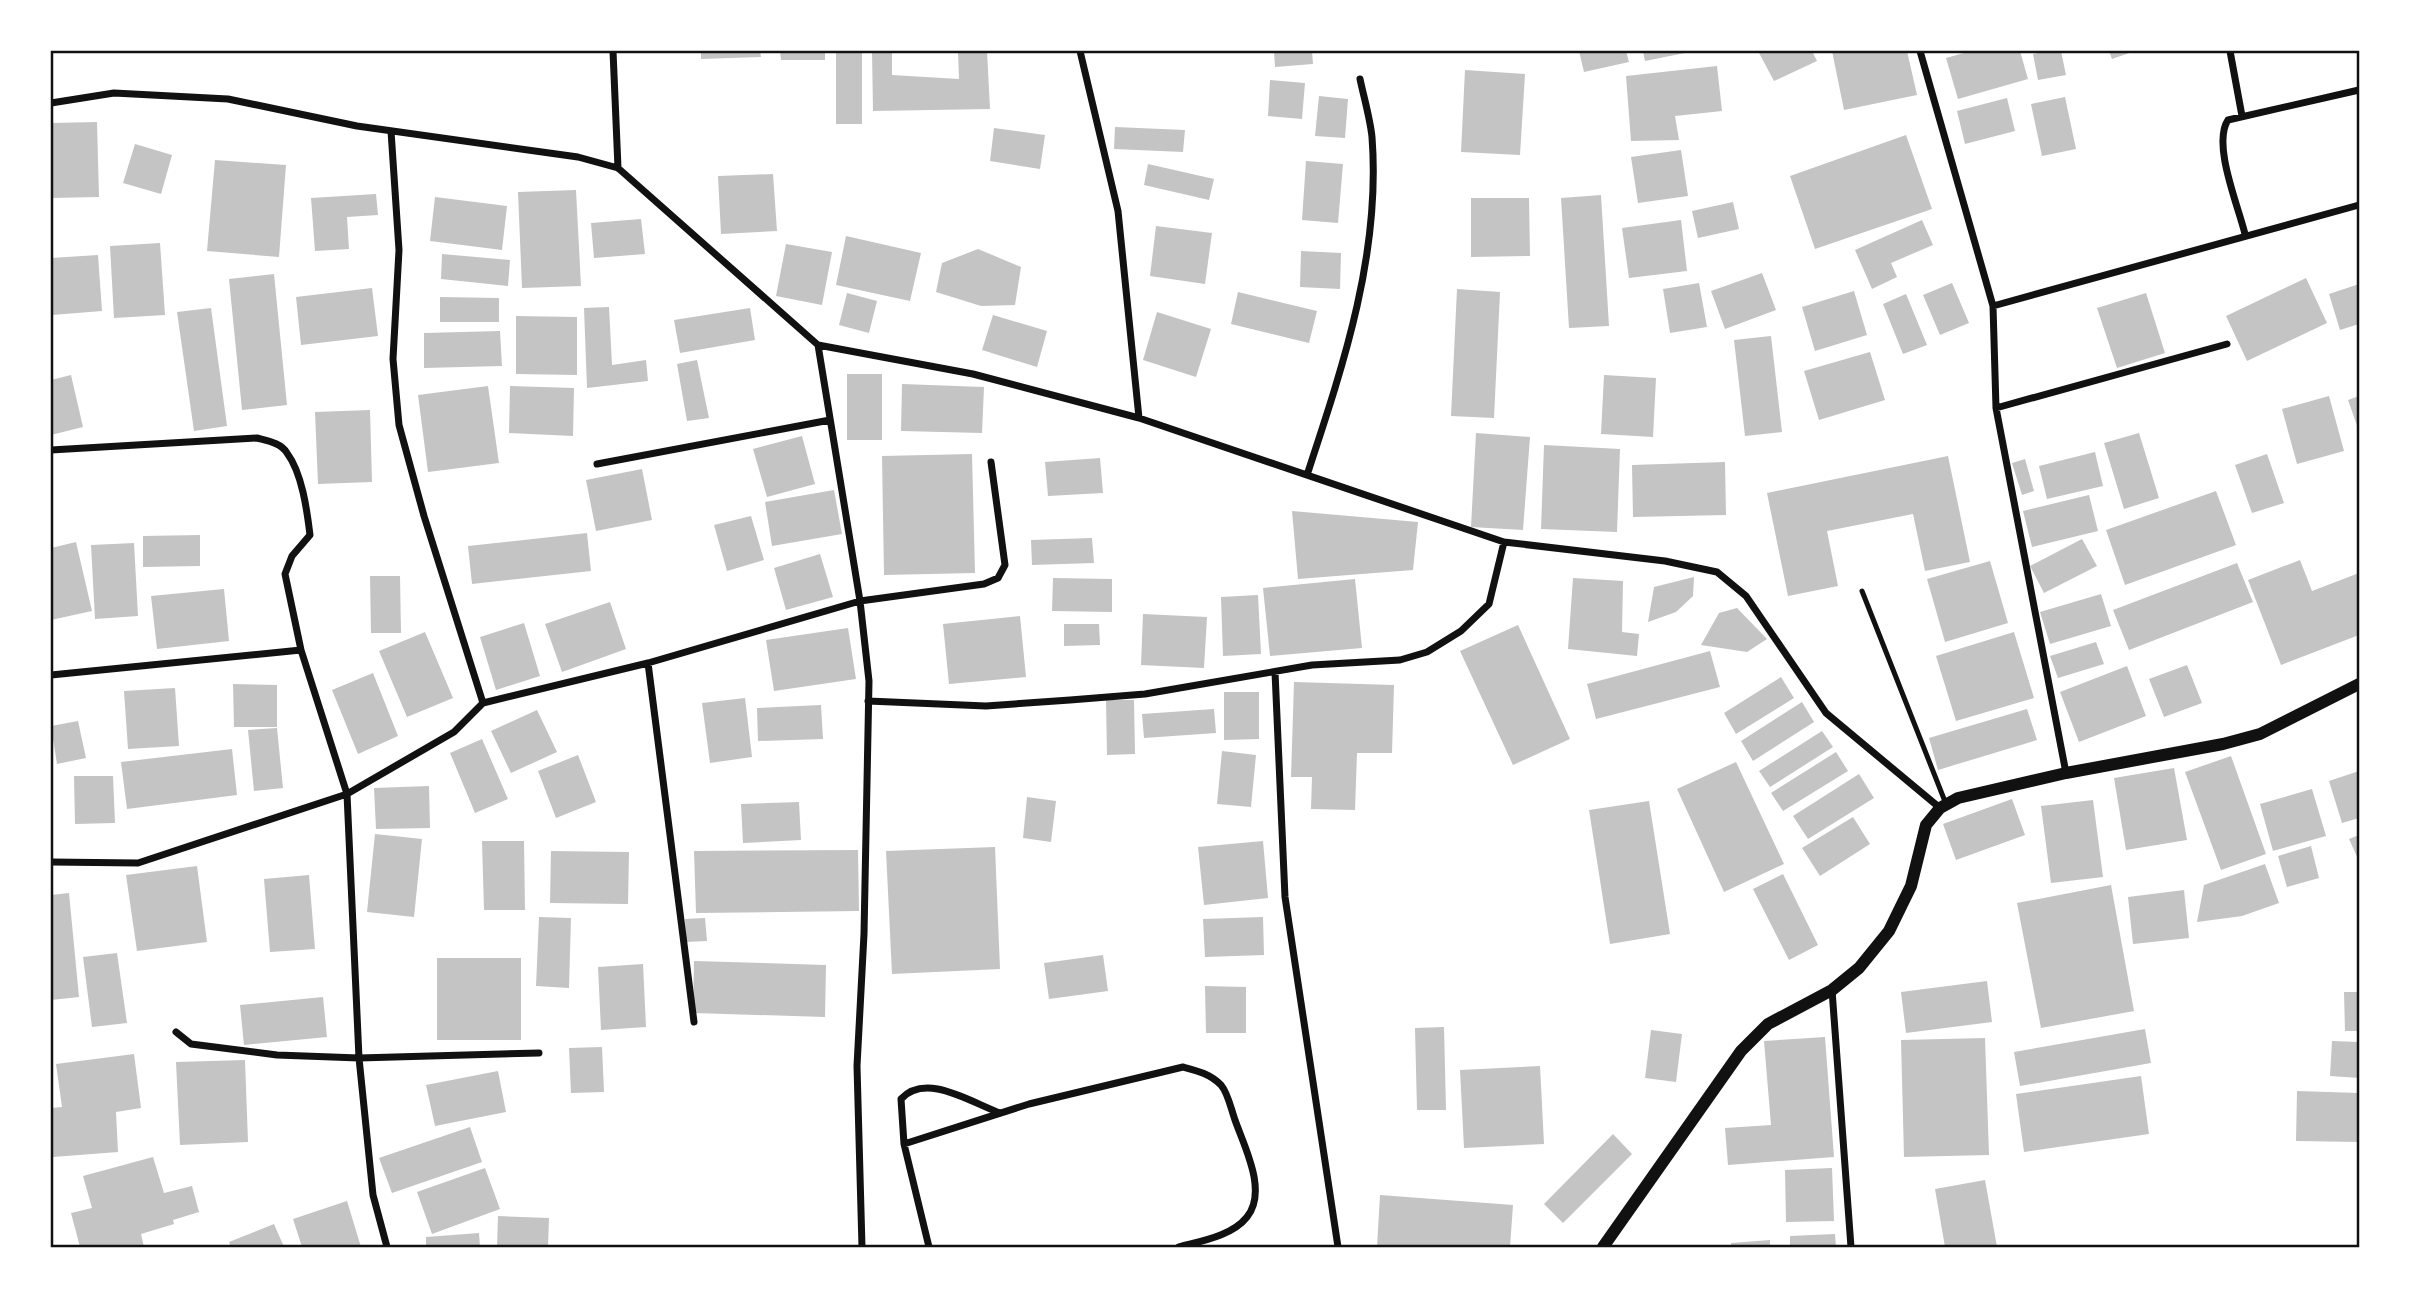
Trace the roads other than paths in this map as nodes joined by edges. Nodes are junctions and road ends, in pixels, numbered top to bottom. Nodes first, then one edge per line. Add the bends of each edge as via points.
1 (613, 51) edge
2 (1080, 51) edge
3 (1920, 51) edge
4 (2230, 51) edge
5 (1360, 79) dead end
6 (2359, 90) edge
7 (51, 103) edge
8 (2242, 116) junction
9 (391, 131) junction
10 (618, 168) junction
11 (2359, 205) edge
12 (2245, 234) junction
13 (1993, 306) junction
14 (2227, 344) dead end
15 (818, 345) junction
16 (1996, 408) junction
17 (1139, 418) junction
18 (830, 420) junction
19 (51, 450) edge
20 (991, 462) dead end
21 (597, 464) dead end
22 (1307, 475) junction
23 (1504, 542) junction
24 (1862, 591) dead end
25 (860, 601) junction
26 (301, 650) junction
27 (648, 663) junction
28 (1275, 672) junction
29 (51, 675) edge
30 (2359, 684) edge
31 (869, 701) junction
32 (483, 703) junction
33 (2066, 773) junction
34 (347, 794) junction
35 (1943, 806) junction
36 (51, 862) edge
37 (1832, 990) junction
38 (694, 1022) dead end
39 (176, 1032) dead end
40 (540, 1053) dead end
41 (359, 1058) junction
42 (1000, 1113) junction
43 (904, 1144) junction
44 (387, 1247) edge
45 (862, 1247) edge
46 (929, 1247) edge
47 (1179, 1247) edge
48 (1338, 1247) edge
49 (1603, 1247) edge
50 (1851, 1247) edge

1 - 10 street
2 - 17 street via 1118,211
3 - 13 street
4 - 8 street
5 - 22 street via 1372,136 1371,232 1346,354
6 - 8 street
7 - 9 street via 114,93 228,99
8 - 12 street via 2228,120 2221,130
9 - 10 street via 578,157
9 - 32 street via 399,250 393,359 399,425
10 - 15 street
11 - 12 street
12 - 13 street
13 - 16 street
14 - 16 street
15 - 17 street via 973,374
15 - 18 street
16 - 33 street
17 - 22 street
18 - 21 street
18 - 25 street
19 - 26 street via 257,438 286,451 310,535 292,556 285,574
20 - 25 street via 1005,565 998,578 984,584
22 - 23 street
23 - 28 street via 1489,604 1461,631 1427,652 1400,660
23 - 35 street via 1665,561 1717,572 1746,596 1826,713
24 - 35 lane
25 - 27 street
25 - 31 street
26 - 29 street
26 - 34 street
27 - 32 street
27 - 38 street
28 - 31 street via 1145,694 986,706
28 - 48 street via 1285,897
30 - 33 street via 2260,734
31 - 45 street via 857,1066
32 - 34 street via 454,732
33 - 35 street via 1958,798
34 - 36 street via 138,863
34 - 41 street
35 - 37 street via 1926,825 1911,886 1889,931 1860,968
37 - 49 street via 1768,1024 1741,1051
37 - 50 street
39 - 41 street via 191,1044 209,1047
40 - 41 street
41 - 44 street via 373,1195
42 - 43 street
42 - 43 street via 928,1085 910,1088 901,1099
42 - 47 street via 1183,1067 1206,1073 1223,1088 1253,1169 1255,1200 1248,1217 1237,1226
43 - 46 street

